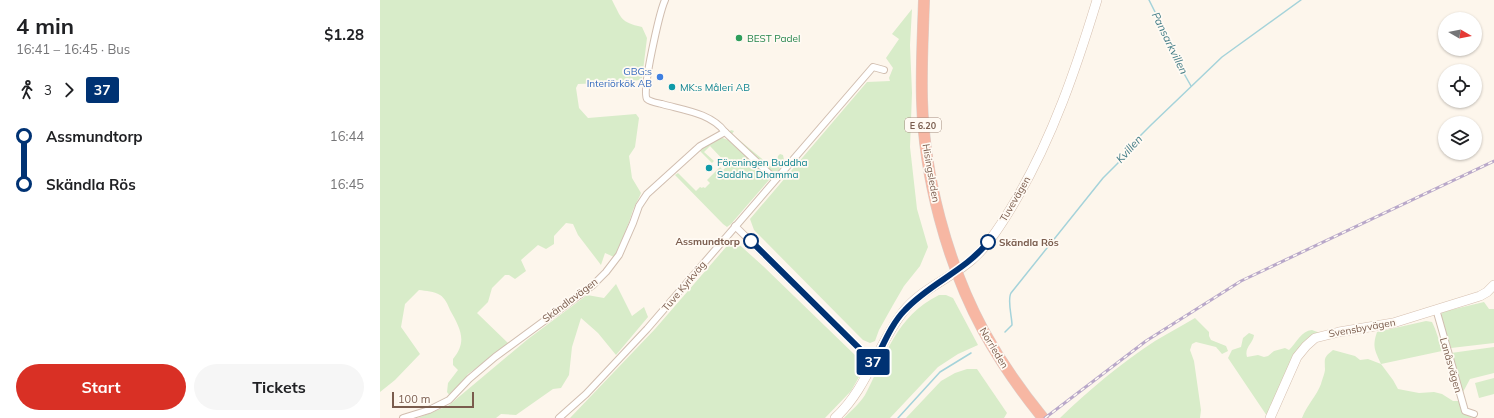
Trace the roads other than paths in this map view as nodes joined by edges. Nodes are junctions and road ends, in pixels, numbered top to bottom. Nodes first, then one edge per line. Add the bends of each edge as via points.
1 (665, 0) edge
2 (924, 0) edge
3 (1097, 0) edge
4 (884, 70) dead end
5 (725, 132) junction
6 (775, 179) junction
7 (735, 226) junction
8 (957, 271) junction
9 (1494, 285) edge
10 (1436, 309) junction
11 (874, 363) junction
12 (1474, 414) dead end
13 (403, 418) edge
14 (559, 418) edge
15 (835, 418) edge
16 (1043, 418) edge
17 (1270, 418) edge

1 - 5 street via 654,40 646,97 657,103 707,117
2 - 8 highway, Hisingsleden / E 6.20 via 922,100 926,149 937,209
3 - 8 main road, Tuvevägen via 1070,85 1032,170 988,242
4 - 6 street, Tuve Kyrkväg via 873,67
5 - 6 street
5 - 13 street, Skändlavägen via 700,146 644,198 618,255 593,285 491,360 449,400 429,410
6 - 7 street, Tuve Kyrkväg
7 - 11 street
7 - 14 street, Tuve Kyrkväg via 636,341 586,394
8 - 11 main road, Tuvevägen via 903,311
8 - 16 highway, Norrleden / E 6.20 via 983,330
9 - 10 main road, Svensbyvägen via 1480,296
10 - 12 street, Lanåsvägen via 1465,411
10 - 17 main road, Svensbyvägen via 1402,321 1329,334 1310,341 1293,364
11 - 15 main road, Tuvevägen via 856,394

